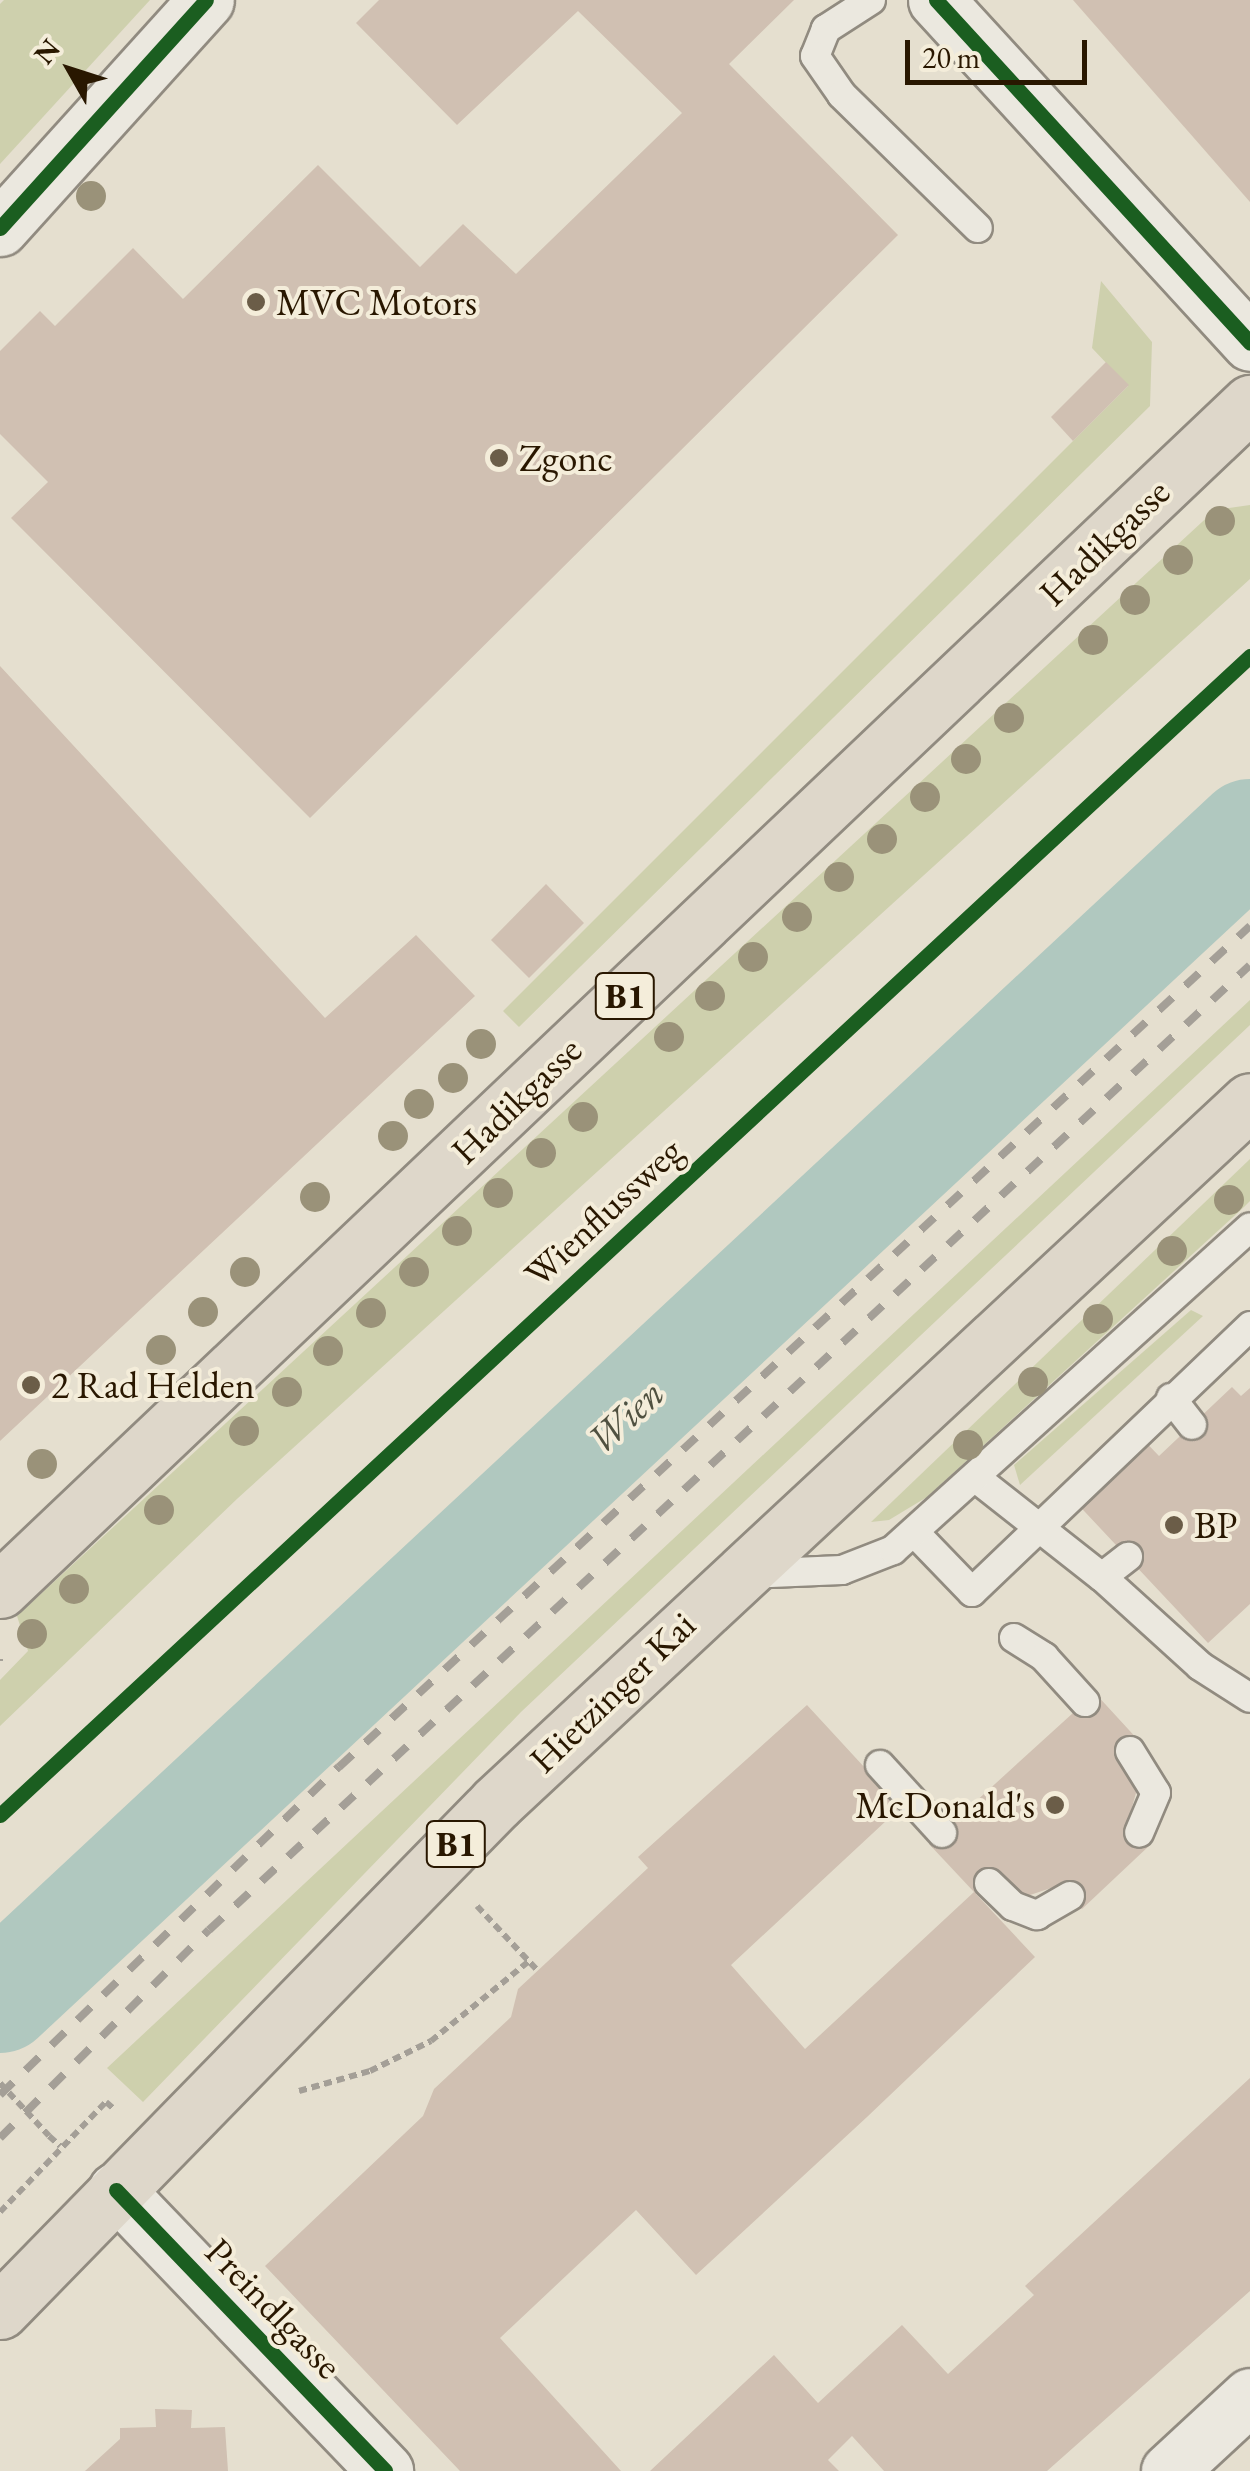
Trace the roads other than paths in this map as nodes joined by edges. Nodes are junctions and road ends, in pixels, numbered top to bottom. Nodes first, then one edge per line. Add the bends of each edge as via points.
1 (206, 0) edge
2 (871, 0) edge
3 (936, 0) edge
4 (0, 228) edge
5 (978, 228) dead end
6 (1250, 343) edge
7 (1250, 403) edge
8 (1250, 1101) edge
9 (1250, 1227) edge
10 (1250, 1326) edge
11 (1170, 1398) junction
12 (1192, 1424) dead end
13 (976, 1478) junction
14 (1036, 1524) junction
15 (915, 1533) junction
16 (1128, 1557) dead end
17 (735, 1574) junction
18 (1102, 1577) junction
19 (0, 1590) edge
20 (1014, 1638) dead end
21 (1250, 1698) edge
22 (1085, 1702) dead end
23 (1130, 1751) dead end
24 (880, 1764) dead end
25 (942, 1833) dead end
26 (1139, 1833) dead end
27 (989, 1883) dead end
28 (1070, 1896) dead end
29 (116, 2190) junction
30 (0, 2311) edge
31 (1250, 2396) edge
32 (385, 2471) edge
33 (1168, 2471) edge

1 - 4 street
2 - 5 lane via 826,29 814,56 842,95
3 - 6 street
7 - 19 main road, Hadikgasse / B1
8 - 17 main road, Hietzinger Kai / B1
9 - 13 lane
10 - 11 lane
11 - 12 lane
11 - 14 lane
13 - 14 lane
13 - 15 lane
14 - 15 lane via 972,1592
14 - 18 lane
15 - 17 lane via 884,1555 842,1570
16 - 18 lane
17 - 29 main road, Hietzinger Kai / B1 via 496,1803
18 - 21 lane via 1200,1666
20 - 22 lane via 1044,1657
23 - 26 lane via 1156,1793 1156,1806
24 - 25 lane
27 - 28 lane via 1013,1906 1037,1916
29 - 30 main road, Hietzinger Kai / B1
29 - 32 street, Preindlgasse
31 - 33 street

